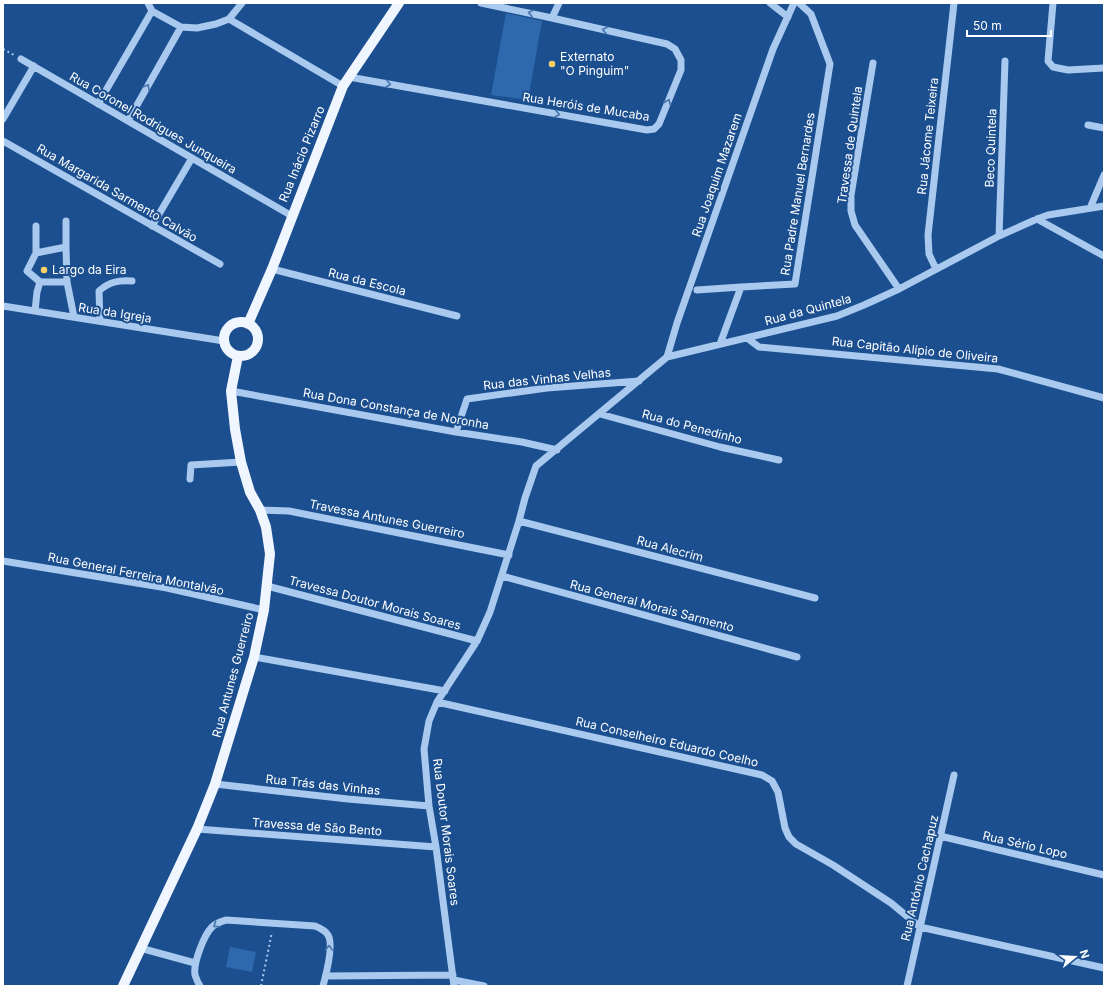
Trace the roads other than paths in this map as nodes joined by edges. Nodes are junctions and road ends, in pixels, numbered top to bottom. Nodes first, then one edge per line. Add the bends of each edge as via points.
1 (148, 3) edge
2 (242, 3) edge
3 (399, 3) edge
4 (481, 3) edge
5 (559, 3) edge
6 (770, 3) edge
7 (794, 3) edge
8 (799, 3) edge
9 (954, 3) edge
10 (1053, 3) edge
11 (152, 11) junction
12 (788, 17) junction
13 (552, 18) junction
14 (229, 20) junction
15 (181, 27) junction
16 (21, 59) road end
17 (1005, 61) dead end
18 (873, 63) dead end
19 (34, 66) junction
20 (1104, 68) edge
21 (349, 77) junction
22 (343, 86) junction
23 (98, 104) junction
24 (3, 119) edge
25 (128, 121) junction
26 (1088, 125) dead end
27 (1104, 128) edge
28 (3, 140) edge
29 (192, 158) junction
30 (1104, 175) edge
31 (1104, 206) edge
32 (1090, 208) junction
33 (292, 216) junction
34 (1037, 219) junction
35 (66, 221) dead end
36 (36, 226) dead end
37 (152, 226) junction
38 (999, 236) junction
39 (66, 248) junction
40 (36, 253) junction
41 (1104, 256) edge
42 (220, 264) dead end
43 (272, 269) junction
44 (936, 269) junction
45 (132, 281) dead end
46 (40, 282) junction
47 (67, 282) junction
48 (740, 287) junction
49 (898, 289) junction
50 (696, 290) dead end
51 (3, 306) edge
52 (34, 311) junction
53 (458, 316) dead end
54 (74, 317) junction
55 (100, 321) junction
56 (248, 324) junction
57 (747, 338) junction
58 (224, 341) junction
59 (720, 344) junction
60 (238, 356) junction
61 (667, 357) junction
62 (639, 381) junction
63 (231, 391) junction
64 (1104, 398) edge
65 (600, 414) junction
66 (456, 432) junction
67 (557, 450) junction
68 (779, 460) dead end
69 (241, 462) junction
70 (190, 479) dead end
71 (260, 510) junction
72 (519, 521) junction
73 (509, 555) junction
74 (3, 561) edge
75 (502, 576) junction
76 (267, 586) junction
77 (814, 598) dead end
78 (264, 610) junction
79 (477, 641) junction
80 (254, 657) junction
81 (797, 657) dead end
82 (444, 691) junction
83 (437, 702) junction
84 (954, 775) dead end
85 (215, 784) junction
86 (429, 806) junction
87 (197, 829) junction
88 (940, 836) junction
89 (436, 847) junction
90 (1104, 875) edge
91 (920, 927) junction
92 (140, 948) junction
93 (196, 963) junction
94 (1104, 968) edge
95 (326, 976) junction
96 (454, 980) edge
97 (123, 986) edge
98 (200, 986) edge
99 (323, 986) edge
100 (484, 986) edge
101 (907, 986) edge

1 - 11 street
2 - 14 street
3 - 21 main road, Rua Inácio Pizarro
13 -> 4 street
5 - 13 street
6 - 12 street
7 - 12 street, Rua Joaquim Mazarem
8 - 48 street, Rua Padre Manuel Bernardes via 811,14 830,64 794,284
9 - 44 street, Rua Jácome Teixeira via 928,235 929,254
10 - 20 street via 1048,61 1053,67 1068,70
11 - 15 street
11 - 23 street
12 - 61 street, Rua Joaquim Mazarem via 766,71
21 -> 13 street, Rua Heróis de Mucaba via 647,130 654,129 659,124 681,70 681,60 675,49 667,44
14 - 15 street via 197,28
14 - 22 street
25 -> 15 street
16 - 19 street, Rua Coronel Rodrigues Junqueira
17 - 38 street, Beco Quintela
18 - 49 street, Travessa de Quintela via 851,195 851,211 855,225
19 - 23 street, Rua Coronel Rodrigues Junqueira
19 - 24 street
21 - 22 main road, Rua Inácio Pizarro
22 - 33 main road, Rua Inácio Pizarro
23 - 25 street, Rua Coronel Rodrigues Junqueira
25 - 29 street, Rua Coronel Rodrigues Junqueira
26 - 27 street
28 - 37 street, Rua Margarida Sarmento Calvão
29 - 33 street, Rua Coronel Rodrigues Junqueira
29 - 37 street
30 - 32 street
31 - 32 street, Rua da Quintela
32 - 34 street, Rua da Quintela
33 - 43 main road, Rua Inácio Pizarro
34 - 38 street, Rua da Quintela
34 - 41 street
35 - 39 street
36 - 40 street
37 - 42 street, Rua Margarida Sarmento Calvão
38 - 44 street, Rua da Quintela
39 - 40 street
39 - 47 street
40 - 46 street via 27,271
43 - 53 street, Rua da Escola
43 - 56 main road, Rua Inácio Pizarro
44 - 49 street, Rua da Quintela
45 - 55 street via 114,282 99,292
46 - 47 street
46 - 52 street
47 - 54 street
48 - 50 street
48 - 59 street
49 - 57 street, Rua da Quintela via 837,316
51 - 52 street, Rua da Igreja
52 - 54 street, Rua da Igreja
54 - 55 street, Rua da Igreja
55 - 58 street, Rua da Igreja
56 - 58 main road via 234,324 226,331
56 - 60 main road via 256,330 258,345 248,356
57 - 59 street, Rua da Quintela
57 - 64 street, Rua Capitão Alípio de Oliveira via 759,347 998,369
58 - 60 main road via 228,351
59 - 61 street, Rua da Quintela
60 - 63 main road, Rua Antunes Guerreiro
61 - 62 street, Rua da Quintela
62 - 65 street, Rua da Quintela
62 - 66 street, Rua das Vinhas Velhas via 547,388 467,399
63 - 66 street, Rua Dona Constança de Noronha
63 - 69 main road, Rua Antunes Guerreiro
65 - 67 street, Rua da Quintela
65 - 68 street, Rua do Penedinho
66 - 67 street, Rua Dona Constança de Noronha
67 - 72 street, Rua Doutor Morais Soares via 536,466
69 - 70 street via 191,465
69 - 71 main road, Rua Antunes Guerreiro via 250,492
71 - 73 street, Travessa Antunes Guerreiro via 289,511
71 - 76 main road, Rua Antunes Guerreiro via 266,527 270,554
72 - 73 street, Rua Doutor Morais Soares
72 - 77 street, Rua Alecrim
73 - 75 street, Rua Doutor Morais Soares
74 - 78 street, Rua General Ferreira Montalvão via 167,588
75 - 79 street, Rua Doutor Morais Soares
75 - 81 street, Rua General Morais Sarmento
76 - 78 main road, Rua Antunes Guerreiro
76 - 79 street, Travessa Doutor Morais Soares
78 - 80 main road, Rua Antunes Guerreiro
79 - 82 street, Rua Doutor Morais Soares
80 - 82 street
80 - 85 main road, Rua Antunes Guerreiro
82 - 83 street, Rua Doutor Morais Soares
83 - 86 street, Rua Doutor Morais Soares via 429,721 424,749
83 - 91 street, Rua Conselheiro Eduardo Coelho via 762,775 772,781 778,792 785,828 796,844 885,899
84 - 88 street, Rua António Cachapuz
85 - 86 street, Rua Trás das Vinhas
85 - 87 main road, Rua Antunes Guerreiro
86 - 89 street, Rua Doutor Morais Soares
87 - 89 street, Travessa de São Bento
87 - 92 main road, Rua Antunes Guerreiro
88 - 90 street, Rua Sério Lopo
88 - 91 street, Rua António Cachapuz
89 - 96 street, Rua Doutor Morais Soares
91 - 94 street
91 - 101 street, Rua António Cachapuz
92 - 93 street
92 - 97 main road, Rua Antunes Guerreiro
95 -> 93 street via 329,937 315,926 226,920 218,922 206,935
93 - 98 street via 195,975
95 - 96 street
95 - 99 street
96 - 100 street

